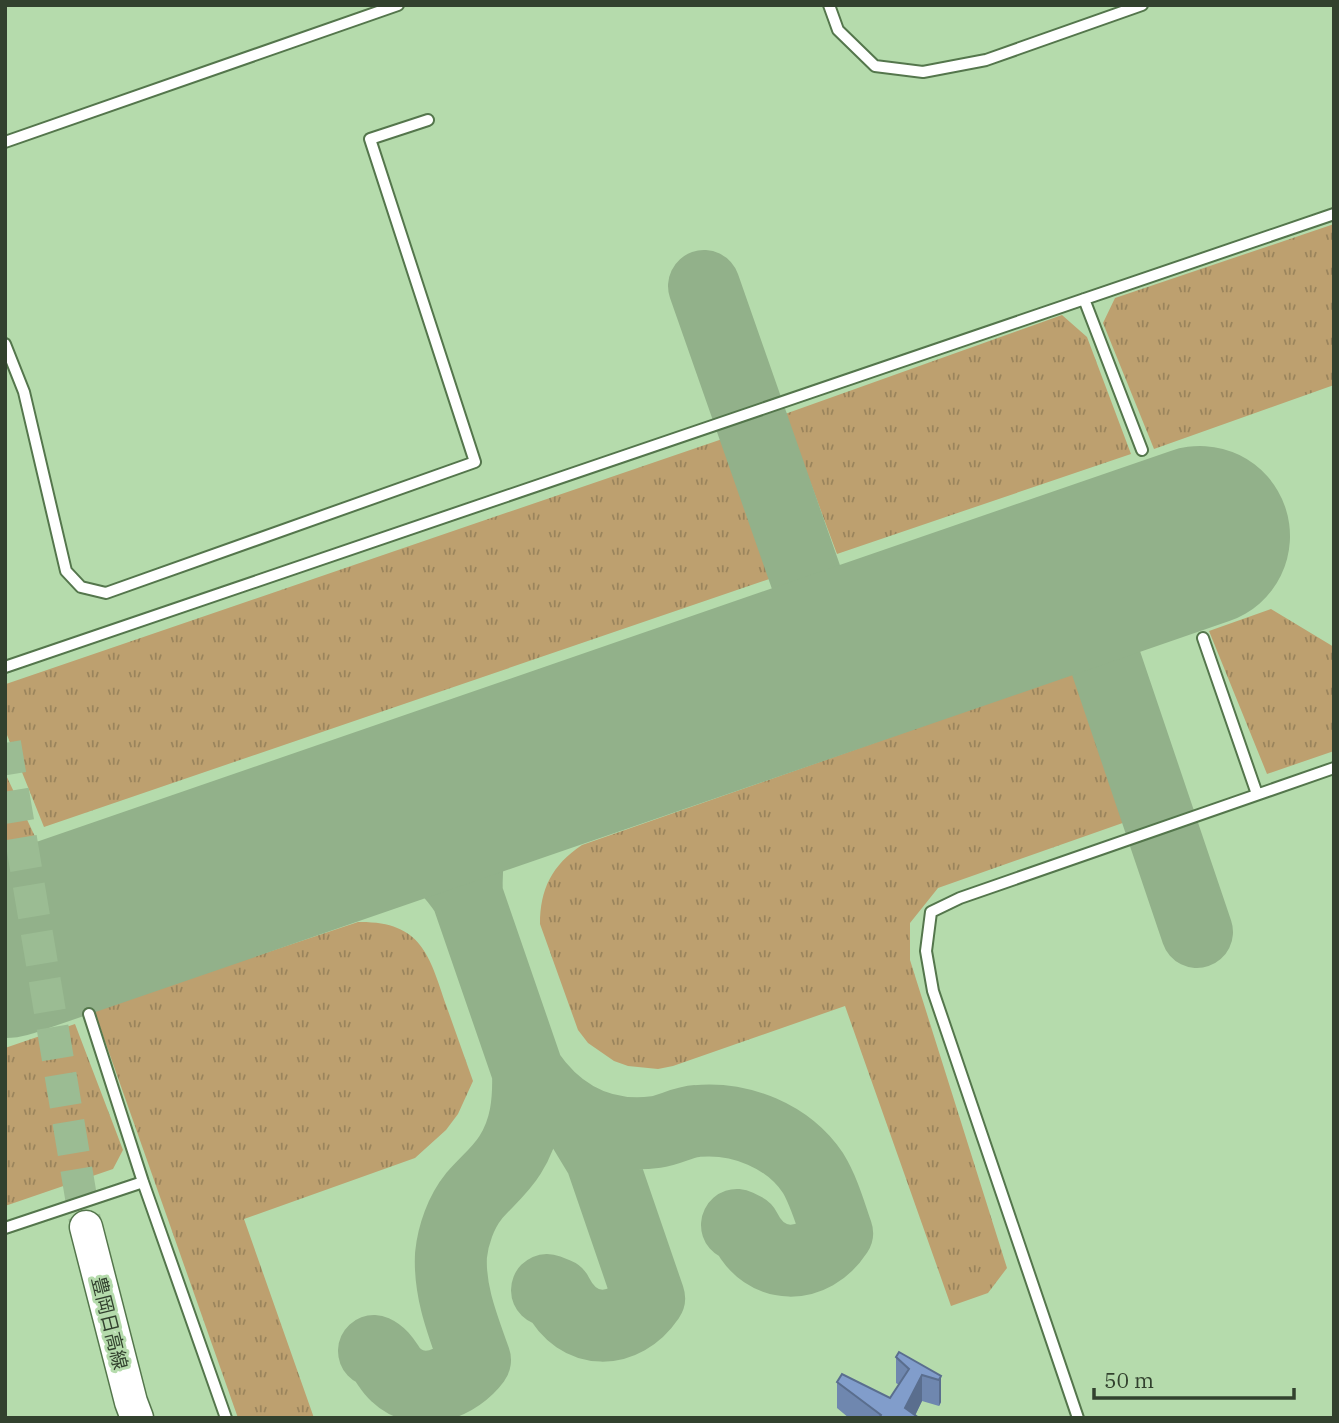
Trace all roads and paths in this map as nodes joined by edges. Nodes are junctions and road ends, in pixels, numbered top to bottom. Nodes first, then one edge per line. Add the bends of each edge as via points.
1 (398, 5) edge
2 (829, 5) edge
3 (1142, 5) edge
4 (428, 120) dead end
5 (5, 142) edge
6 (1334, 214) edge
7 (1084, 299) junction
8 (5, 344) edge
9 (1142, 450) dead end
10 (1203, 638) dead end
11 (5, 667) edge
12 (1334, 768) edge
13 (1257, 794) junction
14 (89, 1014) dead end
15 (143, 1182) junction
16 (86, 1227) tunnel mouth
17 (5, 1228) edge
18 (137, 1418) edge
19 (226, 1418) edge
20 (1078, 1418) edge

1 - 5 lane
2 - 3 lane via 838,30 875,66 923,72 986,60
4 - 8 lane via 370,139 475,462 106,593 82,587 66,570 23,392
6 - 7 lane
7 - 9 lane
7 - 11 lane
10 - 13 lane
12 - 13 lane
13 - 20 lane via 931,912 926,951 933,991
14 - 15 lane
15 - 17 lane
15 - 19 lane
16 - 18 main road, 豊岡日高線

